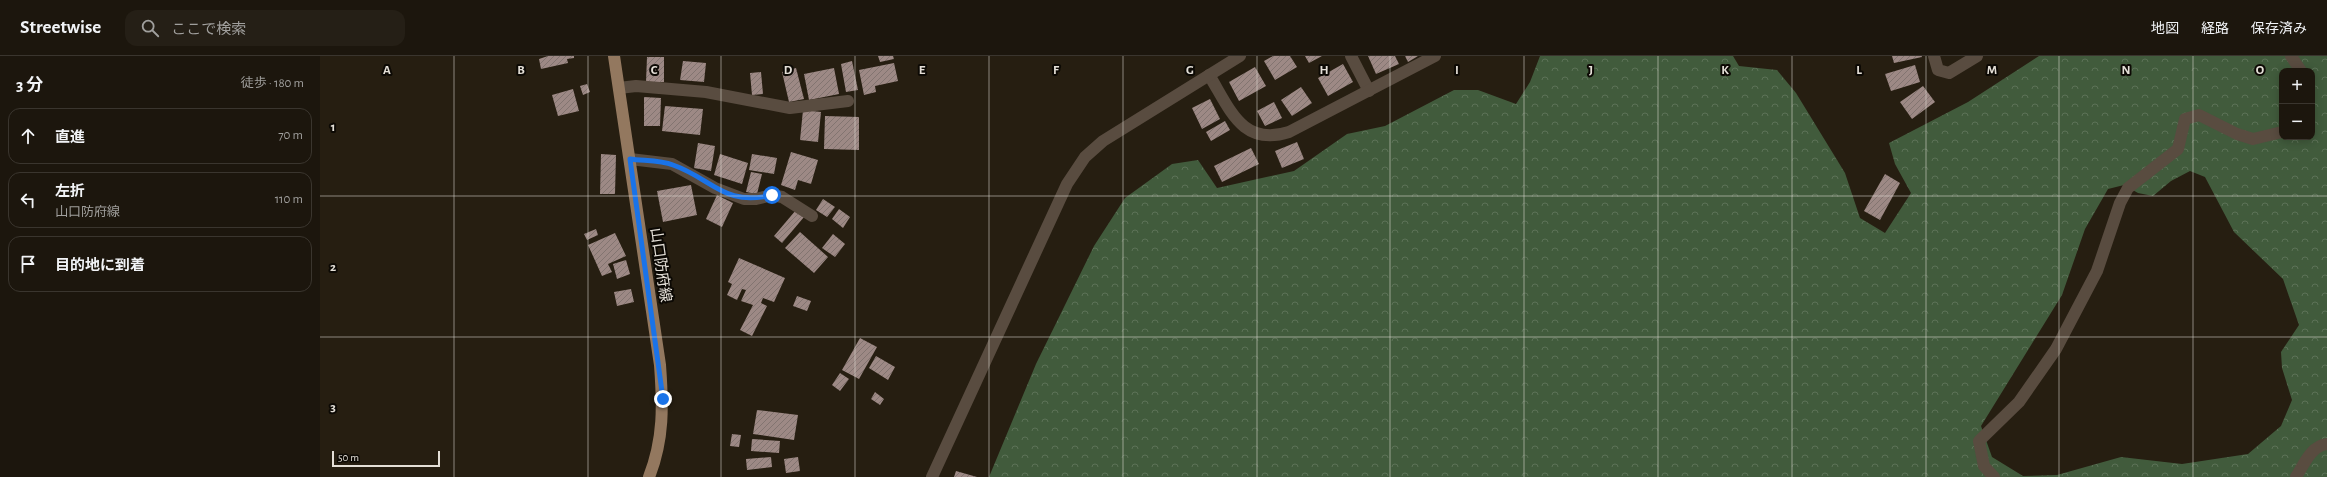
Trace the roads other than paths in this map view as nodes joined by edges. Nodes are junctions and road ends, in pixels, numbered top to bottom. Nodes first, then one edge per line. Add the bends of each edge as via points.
1 (614, 56) edge
2 (1240, 56) edge
3 (1351, 56) edge
4 (1435, 56) edge
5 (1934, 56) edge
6 (1977, 56) edge
7 (2291, 56) edge
8 (2299, 68) edge
9 (1209, 75) junction
10 (620, 88) junction
11 (1369, 91) junction
12 (848, 101) dead end
13 (2279, 133) edge
14 (630, 159) junction
15 (812, 216) dead end
16 (2327, 444) edge
17 (649, 477) edge
18 (932, 477) edge
19 (1994, 477) edge
20 (2296, 477) edge

1 - 10 main road, 山口防府線
2 - 9 street
3 - 11 street
4 - 11 street
5 - 6 street via 1938,70 1949,73
7 - 8 street
9 - 11 street via 1240,123 1256,134 1273,137 1289,132
9 - 18 street via 1103,141 1085,157 1067,184
10 - 12 street via 636,86 706,92 790,108
10 - 14 main road, 山口防府線
13 - 19 street via 2253,139 2199,115 2185,119 2178,149 2128,188 2120,203 2097,270 2056,349 2019,402 1980,441 1984,466
14 - 15 street via 672,164 715,188 744,198 756,199 772,195 782,197
14 - 17 main road, 山口防府線 via 663,399 658,453
16 - 20 street via 2320,445 2311,453

